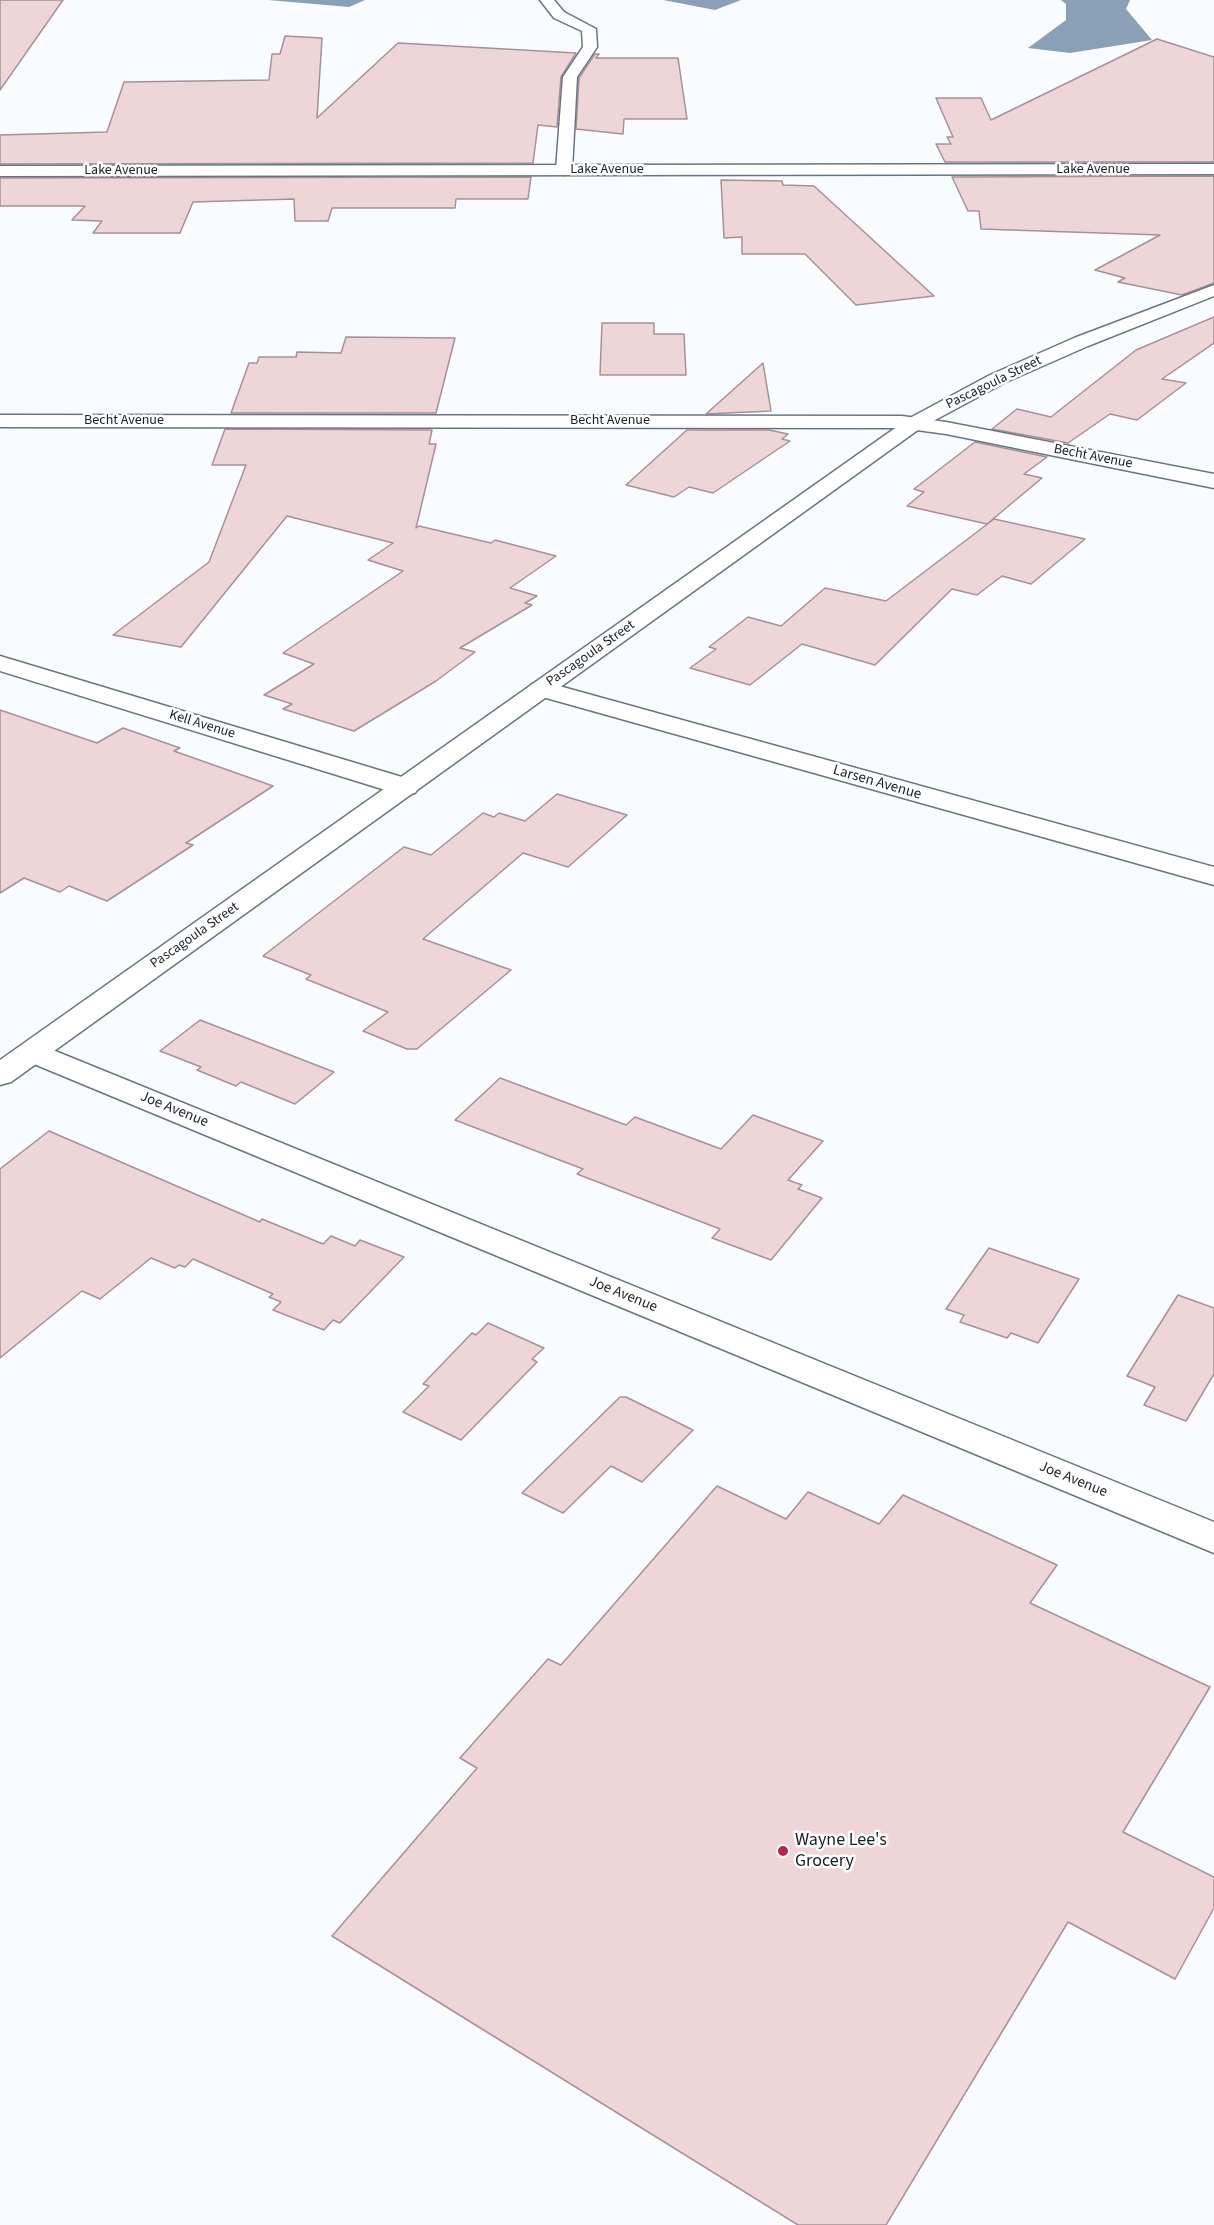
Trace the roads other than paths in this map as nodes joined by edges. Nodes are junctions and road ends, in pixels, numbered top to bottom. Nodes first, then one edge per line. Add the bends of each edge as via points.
1 (547, 0) edge
2 (1214, 169) edge
3 (564, 170) junction
4 (0, 171) edge
5 (1214, 290) edge
6 (0, 421) edge
7 (915, 423) junction
8 (1214, 481) edge
9 (0, 663) edge
10 (541, 689) junction
11 (405, 787) junction
12 (1214, 876) edge
13 (33, 1052) junction
14 (0, 1075) edge
15 (1214, 1538) edge

1 - 3 street via 560,15 589,29 591,39 570,77
2 - 3 street, Lake Avenue
3 - 4 street, Lake Avenue
5 - 7 street, Pascagoula Street via 1081,342
6 - 7 street, Becht Avenue
7 - 8 street, Becht Avenue
7 - 10 street, Pascagoula Street
9 - 11 street, Kell Avenue
10 - 11 street, Pascagoula Street
10 - 12 street, Larsen Avenue
11 - 13 street, Pascagoula Street
13 - 14 street, Pascagoula Street
13 - 15 street, Joe Avenue

